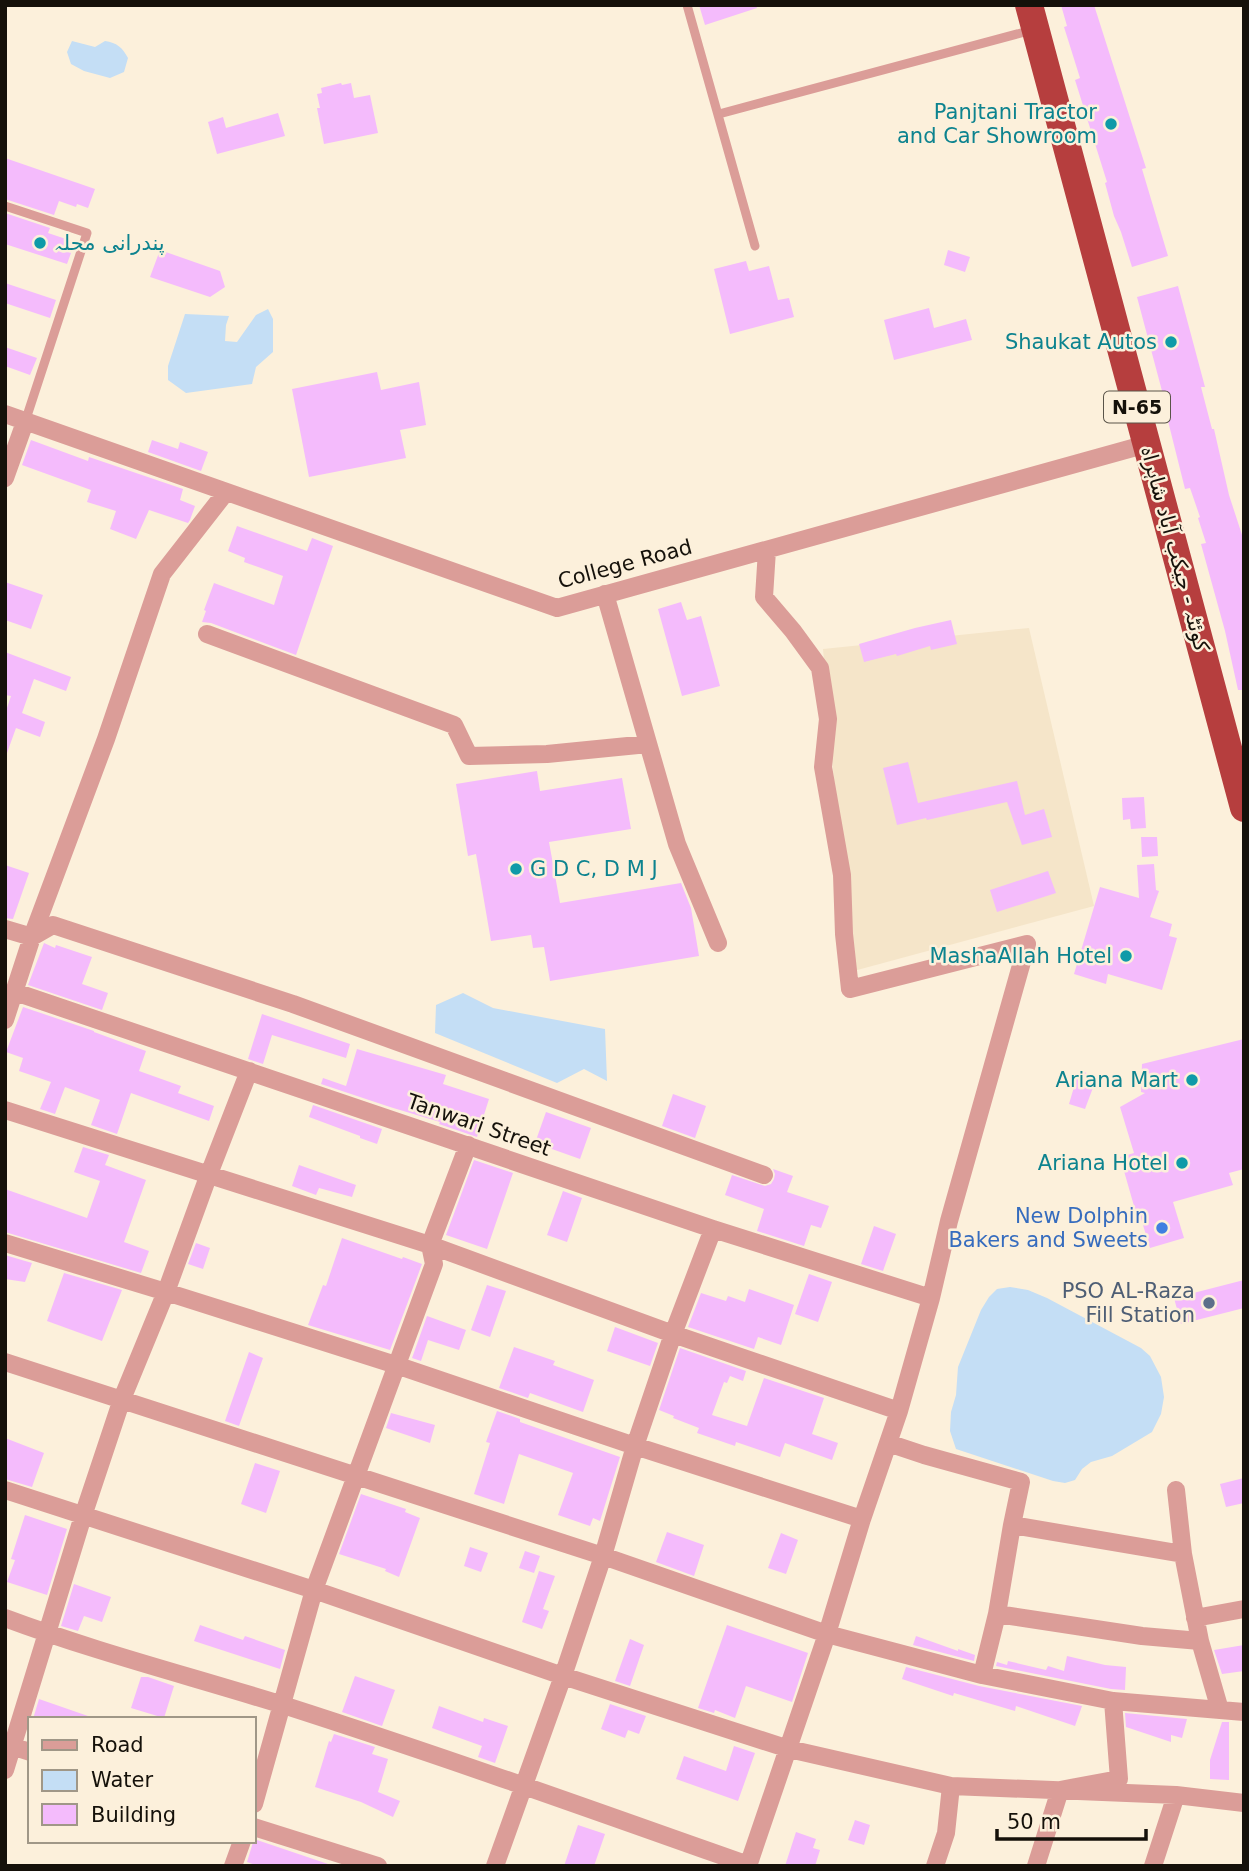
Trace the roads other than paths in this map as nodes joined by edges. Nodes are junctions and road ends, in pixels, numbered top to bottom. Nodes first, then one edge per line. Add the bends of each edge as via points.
1 (687, 5) edge
2 (1032, 17) edge
3 (719, 114) junction
4 (5, 206) edge
5 (755, 246) dead end
6 (5, 414) edge
7 (25, 422) junction
8 (1147, 444) junction
9 (5, 478) edge
10 (226, 492) junction
11 (767, 550) junction
12 (605, 594) junction
13 (207, 635) dead end
14 (648, 744) junction
15 (1244, 808) edge
16 (5, 929) edge
17 (32, 937) junction
18 (718, 943) dead end
19 (15, 992) junction
20 (5, 1020) edge
21 (249, 1071) junction
22 (5, 1110) edge
23 (468, 1145) junction
24 (209, 1174) junction
25 (764, 1175) dead end
26 (713, 1229) junction
27 (5, 1243) edge
28 (430, 1245) junction
29 (166, 1292) junction
30 (931, 1298) junction
31 (673, 1334) junction
32 (5, 1362) edge
33 (396, 1365) junction
34 (122, 1399) junction
35 (899, 1411) junction
36 (888, 1443) junction
37 (635, 1446) junction
38 (355, 1475) junction
39 (5, 1490) edge
40 (1176, 1490) dead end
41 (83, 1516) junction
42 (862, 1519) junction
43 (1012, 1525) junction
44 (1183, 1554) junction
45 (603, 1556) junction
46 (314, 1590) junction
47 (1244, 1609) edge
48 (997, 1614) junction
49 (5, 1618) edge
50 (1195, 1618) junction
51 (48, 1634) junction
52 (827, 1634) junction
53 (1200, 1641) junction
54 (982, 1675) junction
55 (563, 1676) junction
56 (1113, 1701) junction
57 (282, 1705) junction
58 (1220, 1710) junction
59 (1244, 1713) edge
60 (16, 1747) edge
61 (789, 1749) junction
62 (5, 1770) edge
63 (524, 1786) junction
64 (951, 1786) junction
65 (1060, 1790) junction
66 (1176, 1795) junction
67 (256, 1797) edge
68 (1244, 1803) edge
69 (256, 1828) edge
70 (241, 1843) edge
71 (748, 1865) edge
72 (233, 1866) edge
73 (378, 1866) edge
74 (495, 1866) edge
75 (935, 1866) edge
76 (1036, 1866) edge
77 (1153, 1866) edge

1 - 3 lane
2 - 3 lane
2 - 8 highway, کوئٹہ - جیکب آباد شاہراہ / N-65
3 - 5 lane
4 - 7 lane via 87,233
6 - 7 street, College Road
7 - 9 street
7 - 10 street, College Road
8 - 11 street, College Road
8 - 15 highway, کوئٹہ - جیکب آباد شاہراہ / N-65
10 - 12 street, College Road via 557,608
10 - 17 street via 162,574
11 - 12 street, College Road
11 - 30 street via 764,597 820,668 828,719 823,767 842,875 850,989 1027,944
12 - 14 street
13 - 14 street via 454,725 469,756
14 - 18 street via 677,844
16 - 17 street
17 - 19 street
17 - 25 street via 53,925 293,1004
19 - 20 street
19 - 21 street, Tanwari Street
21 - 23 street, Tanwari Street
21 - 24 street
22 - 24 street
23 - 26 street, Tanwari Street
23 - 28 street
24 - 28 street
24 - 29 street
26 - 30 street, Tanwari Street
26 - 31 street
27 - 29 street
28 - 31 street
28 - 33 street via 434,1264
29 - 33 street
29 - 34 street
30 - 35 street
31 - 35 street
31 - 37 street
32 - 34 street
33 - 37 street
33 - 38 street
34 - 38 street
34 - 41 street
35 - 36 street
36 - 42 street
36 - 43 street via 1021,1482
37 - 42 street
37 - 45 street
38 - 45 street
38 - 46 street
39 - 41 street
40 - 44 street
41 - 46 street
41 - 51 street
42 - 52 street
43 - 44 street
43 - 48 street
44 - 50 street
45 - 52 street
45 - 55 street
46 - 55 street
46 - 57 street
47 - 50 street
48 - 53 street
48 - 54 street
49 - 51 street
50 - 53 street
51 - 57 street
51 - 60 street
52 - 54 street
52 - 61 street
53 - 58 street
54 - 56 street
55 - 61 street
55 - 63 street
56 - 58 street
56 - 65 street via 1119,1779
57 - 63 street
57 - 67 street
58 - 59 street
60 - 62 street
61 - 64 street
61 - 71 street
63 - 71 street
63 - 74 street
64 - 65 street
64 - 75 street via 946,1833
65 - 66 street
65 - 76 street
66 - 68 street
66 - 77 street
69 - 73 street
70 - 72 street

